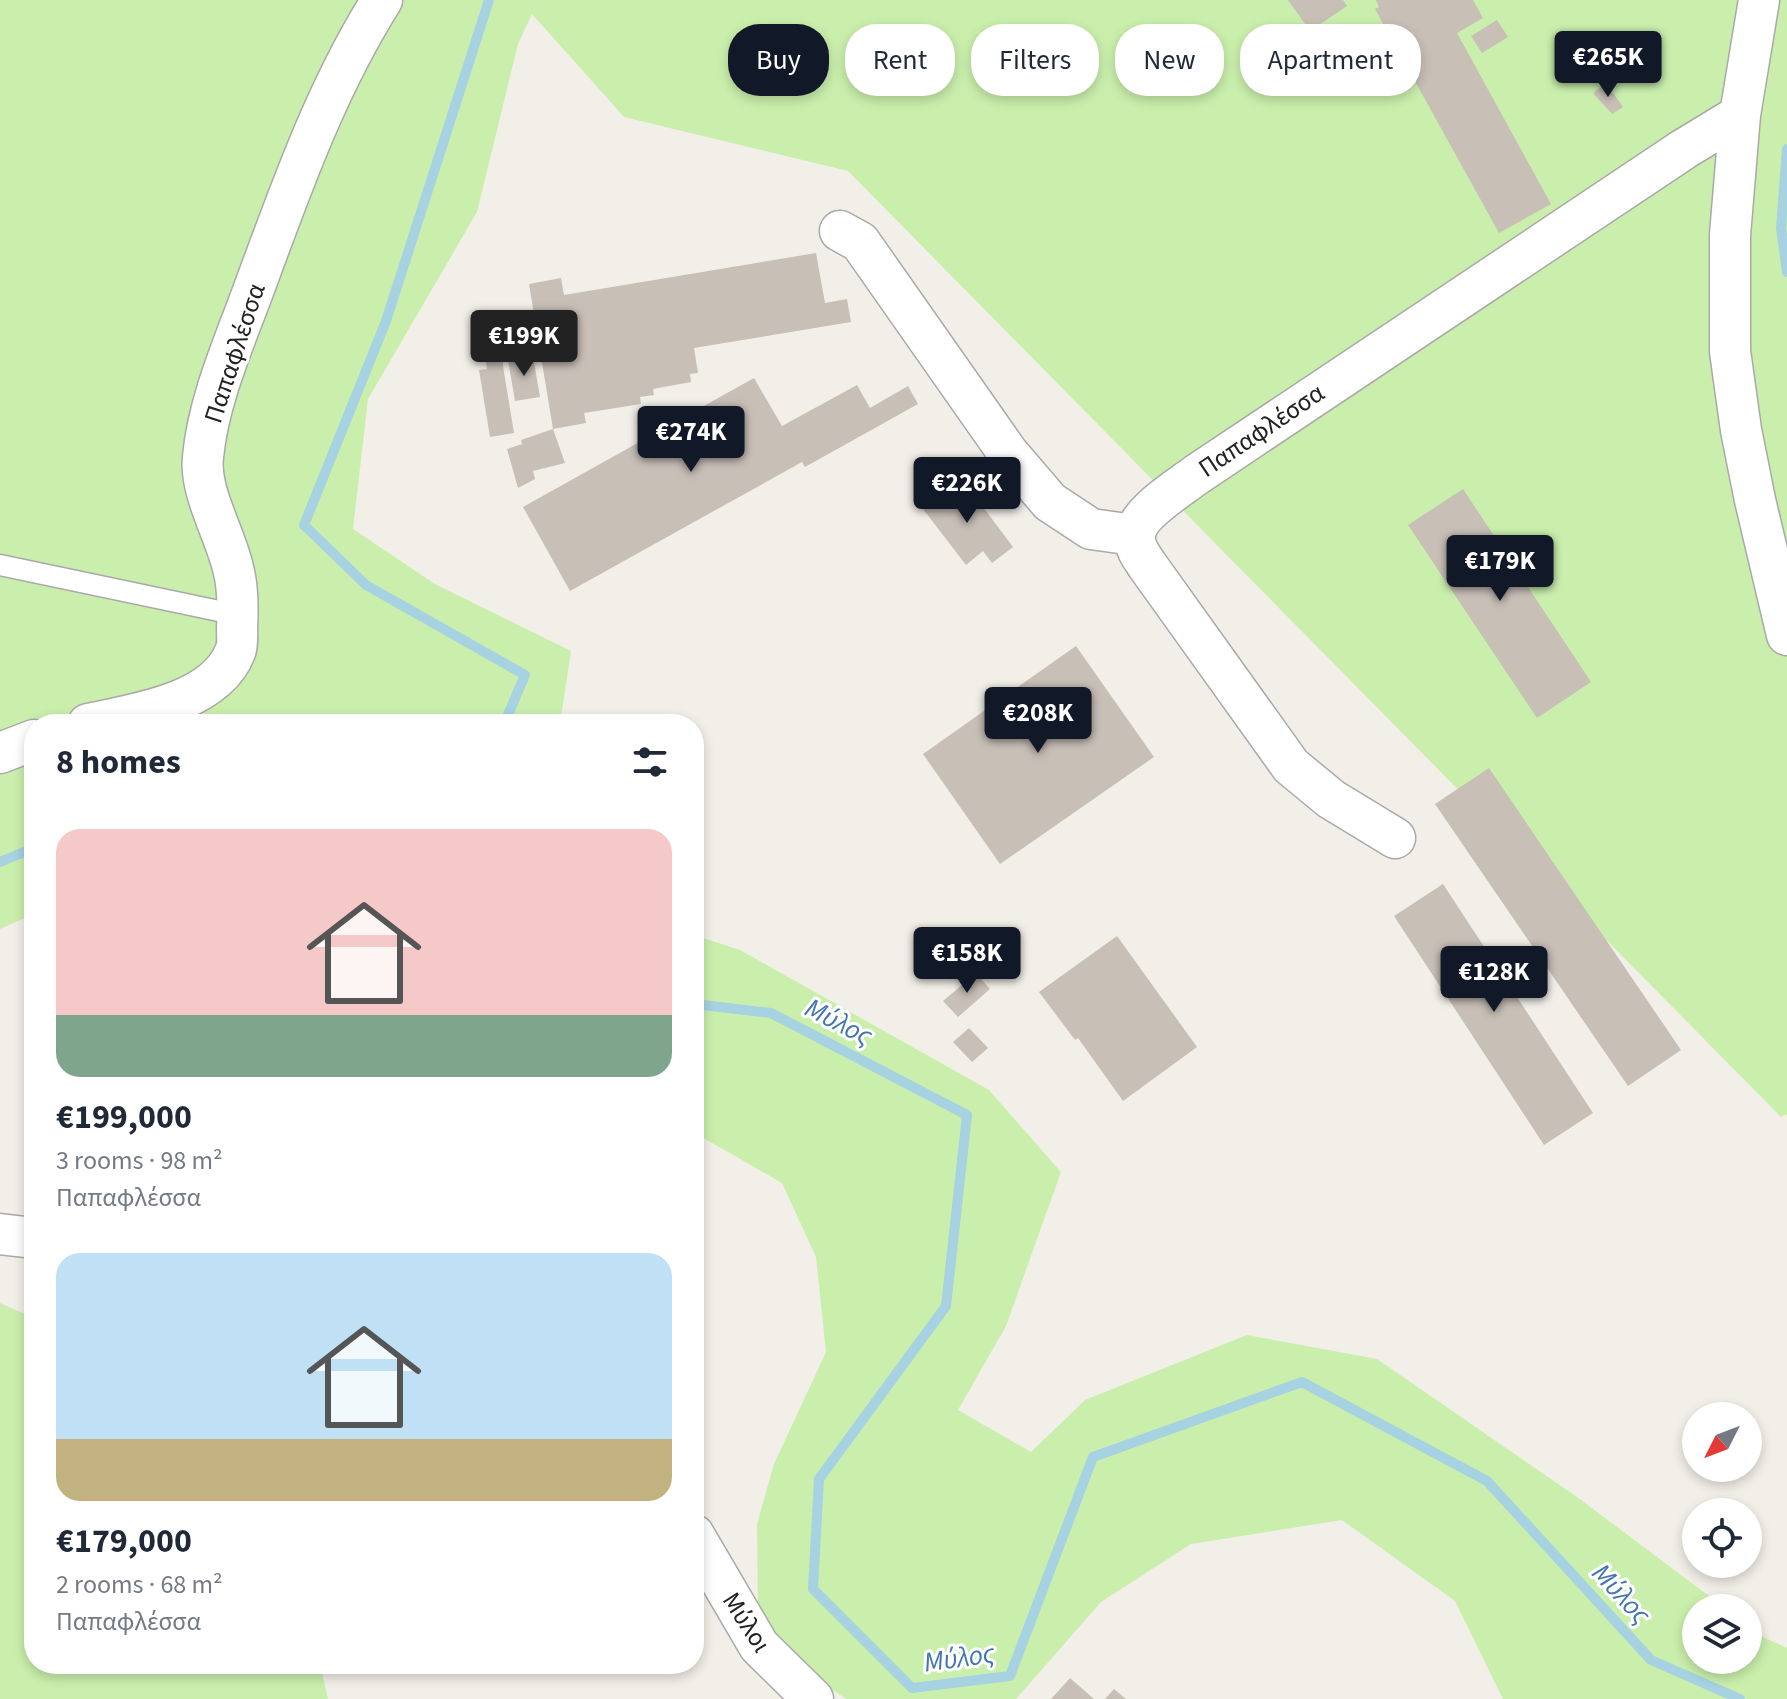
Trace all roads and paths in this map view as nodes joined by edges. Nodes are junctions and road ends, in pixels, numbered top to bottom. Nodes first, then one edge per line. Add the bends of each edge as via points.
1 (382, 0) edge
2 (1759, 0) edge
3 (1740, 115) junction
4 (840, 231) dead end
5 (1134, 535) junction
6 (0, 565) edge
7 (238, 615) junction
8 (1787, 635) edge
9 (131, 714) edge
10 (24, 744) edge
11 (0, 753) edge
12 (1395, 838) dead end
13 (0, 1234) edge
14 (24, 1237) edge
15 (704, 1552) edge
16 (813, 1699) edge

1 - 7 street, Παπαφλέσσα via 360,35 289,192 222,372 202,459 234,570
2 - 3 street
3 - 5 street, Παπαφλέσσα via 1196,475 1143,516
3 - 8 street via 1730,235 1730,351 1755,500
4 - 5 street via 860,242 1008,453 1050,502 1091,529
5 - 12 street via 1147,565 1291,766 1331,799
6 - 7 lane
7 - 9 street, Παπαφλέσσα via 236,651 221,673 196,694
10 - 11 street
13 - 14 street
15 - 16 street, Μύλοι via 759,1646

